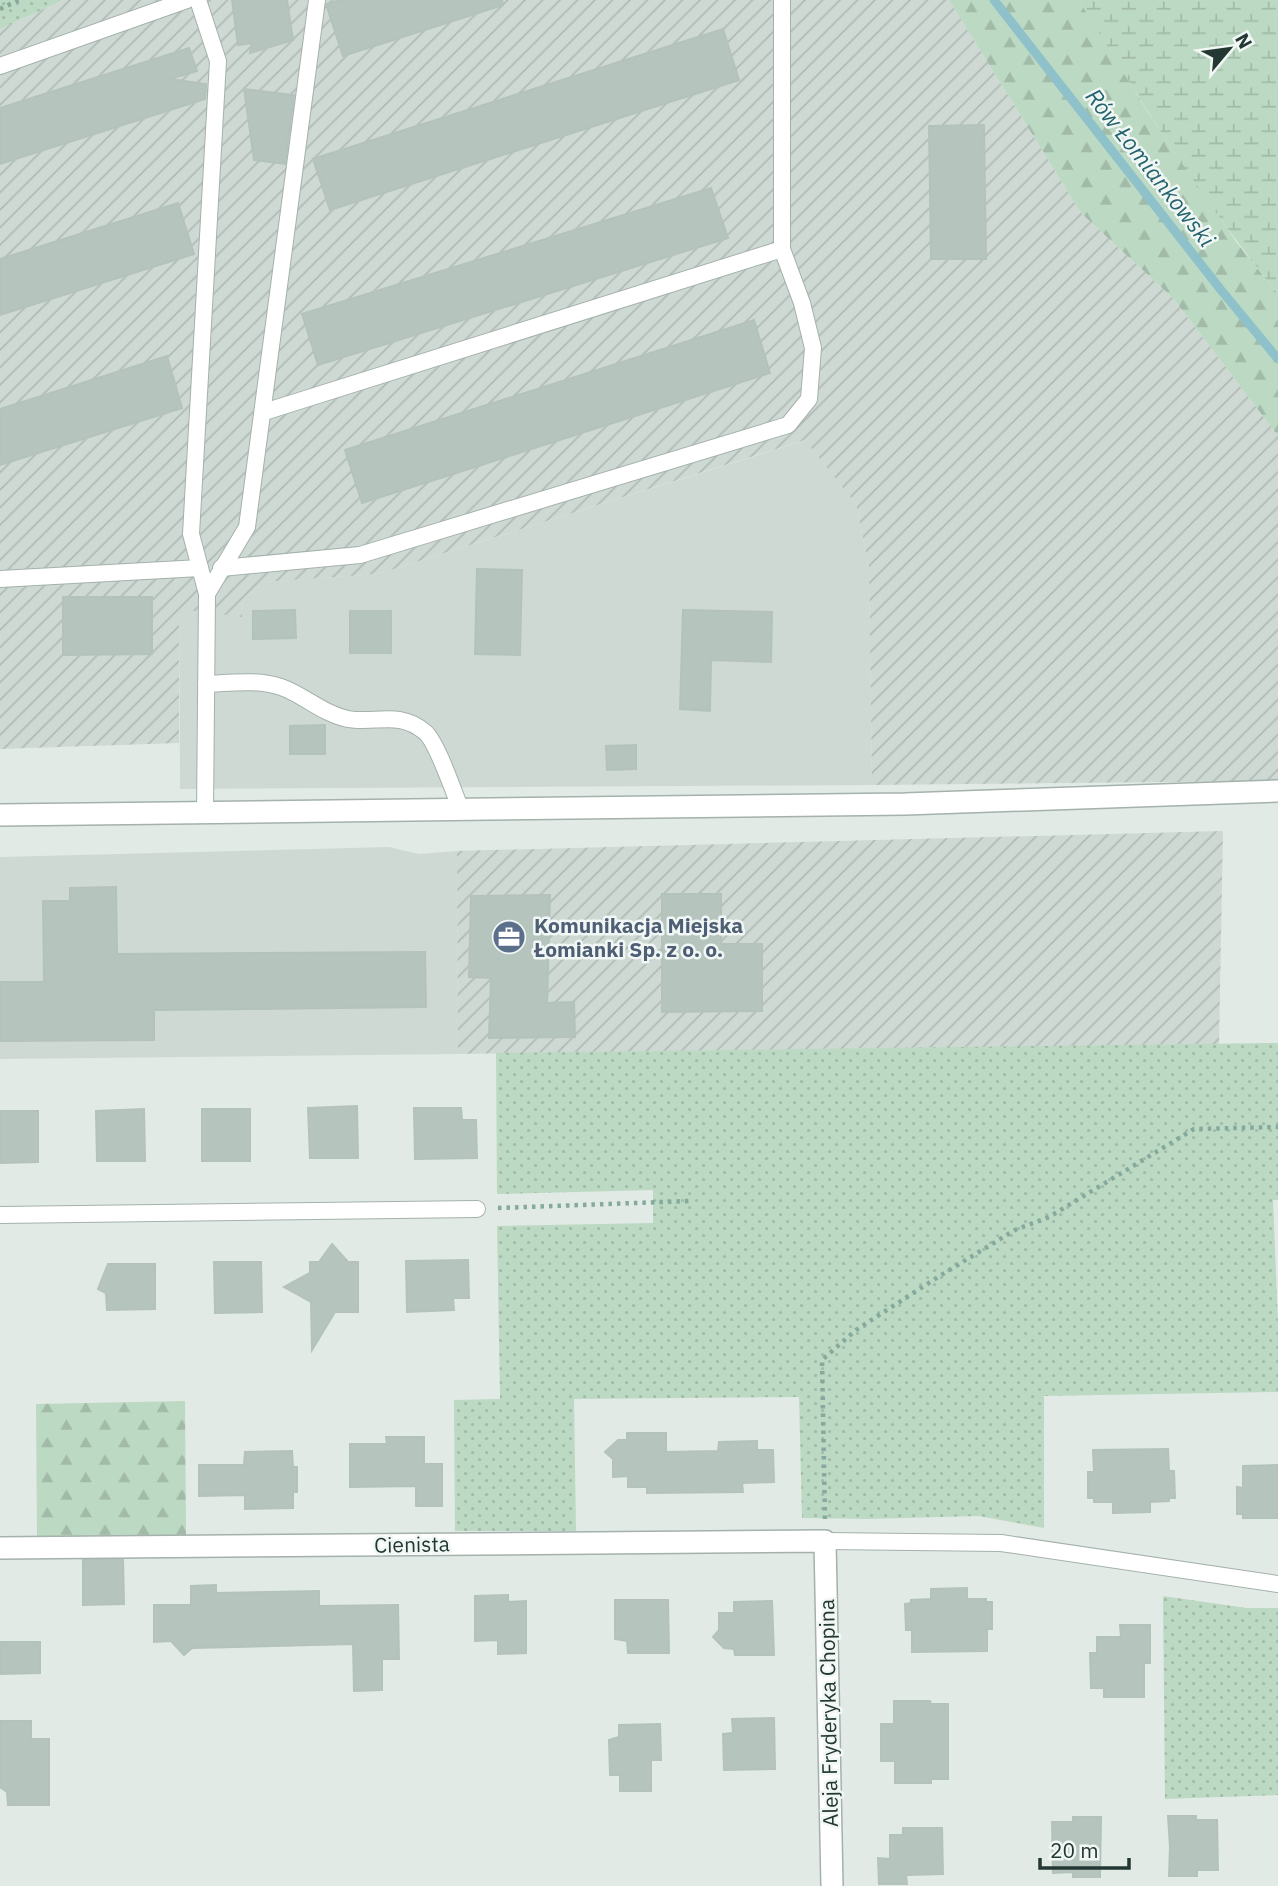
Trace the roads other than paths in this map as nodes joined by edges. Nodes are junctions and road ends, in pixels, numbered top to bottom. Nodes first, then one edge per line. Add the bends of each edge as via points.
1 (187, 0) edge
2 (198, 0) edge
3 (317, 0) edge
4 (782, 0) edge
5 (0, 66) edge
6 (782, 249) junction
7 (264, 412) junction
8 (200, 568) junction
9 (221, 568) junction
10 (0, 579) edge
11 (207, 594) junction
12 (206, 684) junction
13 (1278, 791) edge
14 (461, 810) junction
15 (205, 813) junction
16 (0, 816) edge
17 (477, 1209) road end
18 (0, 1215) edge
19 (825, 1541) junction
20 (0, 1548) edge
21 (1278, 1584) edge
22 (832, 1886) edge

1 - 5 lane
2 - 8 lane via 218,61 191,534
3 - 7 lane
4 - 6 lane
6 - 7 lane
6 - 9 lane via 813,348 809,399 788,425 360,555
7 - 9 lane via 247,527
8 - 10 lane
8 - 11 lane
9 - 11 lane
11 - 12 lane
12 - 14 lane via 258,682 281,687 351,720 388,717 414,725 428,734
12 - 15 lane
13 - 14 street via 905,804
14 - 15 street
15 - 16 street
17 - 18 lane
19 - 20 street, Cienista
19 - 21 lane via 1001,1544
19 - 22 street, Aleja Fryderyka Chopina

